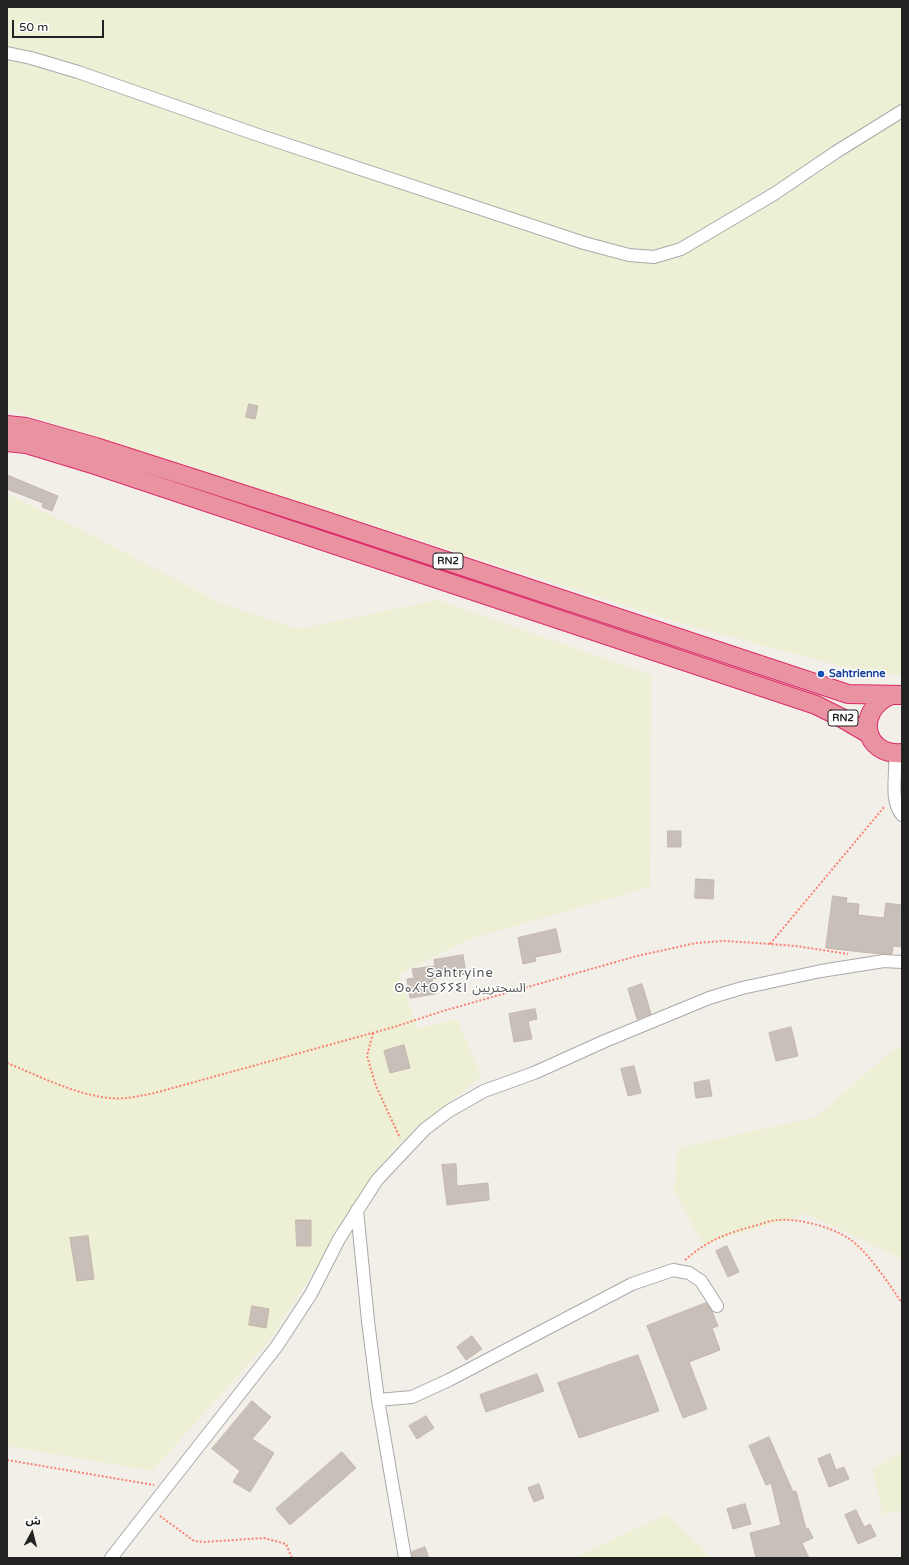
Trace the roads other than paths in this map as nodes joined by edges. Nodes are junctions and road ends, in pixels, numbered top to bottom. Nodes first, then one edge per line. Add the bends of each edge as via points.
1 (7, 53) edge
2 (902, 111) edge
3 (7, 425) edge
4 (7, 442) edge
5 (895, 696) edge
6 (869, 734) junction
7 (898, 754) edge
8 (902, 815) edge
9 (902, 962) edge
10 (357, 1210) junction
11 (717, 1306) dead end
12 (378, 1400) junction
13 (111, 1558) edge
14 (406, 1558) edge

1 - 2 street via 78,72 584,244 636,256 654,257 681,249 774,194
3 - 5 highway, RN2 via 26,427 96,447 848,694
4 - 6 highway, RN2 via 26,444 95,465 816,705
5 - 6 highway, RN2 via 880,700 873,706 867,724
6 - 7 highway, RN2 via 879,748
7 - 8 street via 895,795 896,804
9 - 10 street via 884,961 820,971 708,998 534,1073 484,1091 449,1111 425,1129 377,1180
10 - 12 street
10 - 13 street via 294,1322
11 - 12 street via 701,1281 689,1274 673,1270 632,1284 412,1397
12 - 14 street

